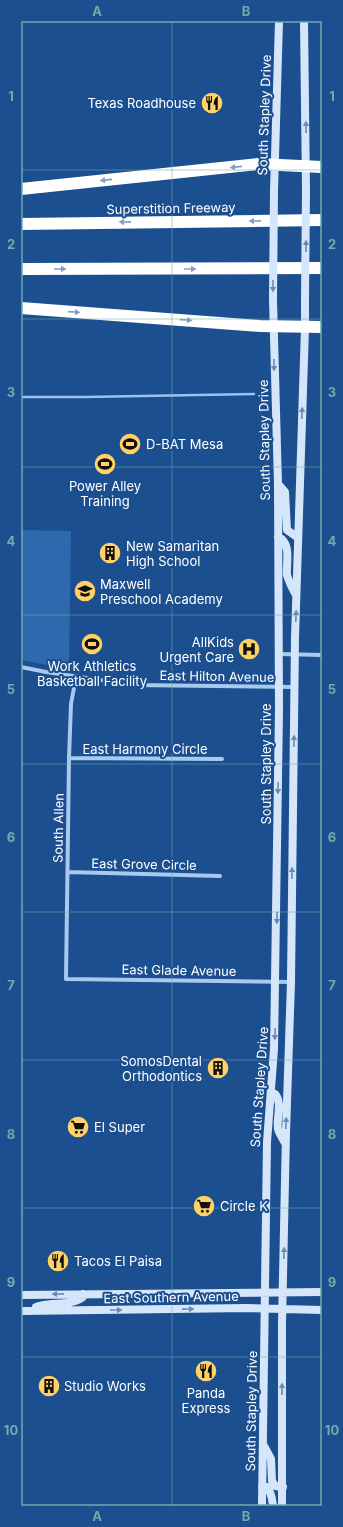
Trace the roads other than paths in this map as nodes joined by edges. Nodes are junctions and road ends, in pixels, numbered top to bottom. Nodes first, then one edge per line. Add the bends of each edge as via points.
1 (279, 21) edge
2 (304, 21) edge
3 (274, 165) junction
4 (306, 166) junction
5 (322, 167) edge
6 (21, 189) edge
7 (322, 220) edge
8 (21, 224) edge
9 (322, 268) edge
10 (21, 269) edge
11 (21, 308) edge
12 (274, 326) junction
13 (322, 327) edge
14 (305, 328) junction
15 (278, 484) junction
16 (278, 537) junction
17 (297, 538) junction
18 (296, 596) junction
19 (279, 654) junction
20 (295, 655) junction
21 (322, 655) edge
22 (21, 667) edge
23 (76, 677) junction
24 (278, 687) junction
25 (294, 687) junction
26 (69, 758) junction
27 (222, 759) dead end
28 (68, 872) junction
29 (220, 876) dead end
30 (66, 979) joint
31 (276, 981) junction
32 (291, 982) junction
33 (271, 1094) junction
34 (286, 1144) junction
35 (265, 1292) junction
36 (284, 1292) junction
37 (322, 1292) edge
38 (84, 1294) junction
39 (21, 1295) edge
40 (265, 1309) junction
41 (283, 1310) junction
42 (322, 1310) edge
43 (24, 1311) edge
44 (263, 1443) junction
45 (262, 1487) junction
46 (282, 1487) junction
47 (262, 1506) edge
48 (273, 1506) edge
49 (282, 1506) edge

1 - 3 main road, South Stapley Drive
4 -> 2 main road, South Stapley Drive
3 - 4 highway
3 -> 6 highway via 258,164
3 -> 12 main road, South Stapley Drive, bridge
4 - 5 highway
14 -> 4 main road, South Stapley Drive, bridge
7 -> 8 highway, Superstition Freeway
10 -> 9 highway
11 -> 12 highway
12 - 14 highway
12 -> 15 main road, South Stapley Drive
13 - 14 highway
17 -> 14 main road, South Stapley Drive
15 - 16 main road, South Stapley Drive
15 - 17 main road via 285,492 287,530
16 - 18 main road via 286,546 287,574
16 - 19 main road, South Stapley Drive
17 - 18 main road, South Stapley Drive
20 -> 18 main road, South Stapley Drive
19 - 20 street
19 - 24 main road, South Stapley Drive
20 - 21 street
20 - 25 main road, South Stapley Drive
22 - 23 street, East Hilton Avenue
23 - 24 street, East Hilton Avenue via 134,685
23 - 26 street, South Allen via 71,704
24 - 25 street, East Hilton Avenue
24 -> 31 main road, South Stapley Drive
32 -> 25 main road, South Stapley Drive
26 - 27 street, East Harmony Circle
26 - 28 street, South Allen
28 - 29 street, East Grove Circle
28 - 30 street, South Allen
30 - 31 street, East Glade Avenue
31 - 32 street, East Glade Avenue
31 -> 33 main road, South Stapley Drive
34 -> 32 main road, South Stapley Drive
33 - 34 main road via 277,1096 278,1130
33 - 35 main road, South Stapley Drive via 267,1142
36 -> 34 main road, South Stapley Drive
35 - 36 main road, East Southern Avenue
35 - 38 main road, East Southern Avenue
35 - 40 main road, South Stapley Drive
36 - 37 main road, East Southern Avenue
36 - 41 main road, South Stapley Drive
38 -> 39 main road, East Southern Avenue
38 - 43 main road via 79,1300 70,1303 39,1306
40 - 41 main road, East Southern Avenue
43 -> 40 main road, East Southern Avenue
40 - 44 main road, South Stapley Drive
41 - 42 main road, East Southern Avenue
46 -> 41 main road, South Stapley Drive
44 - 45 main road, South Stapley Drive
44 - 46 main road via 270,1459 272,1481 275,1486
45 - 47 main road, South Stapley Drive
45 - 48 main road via 270,1490
46 - 49 main road, South Stapley Drive

